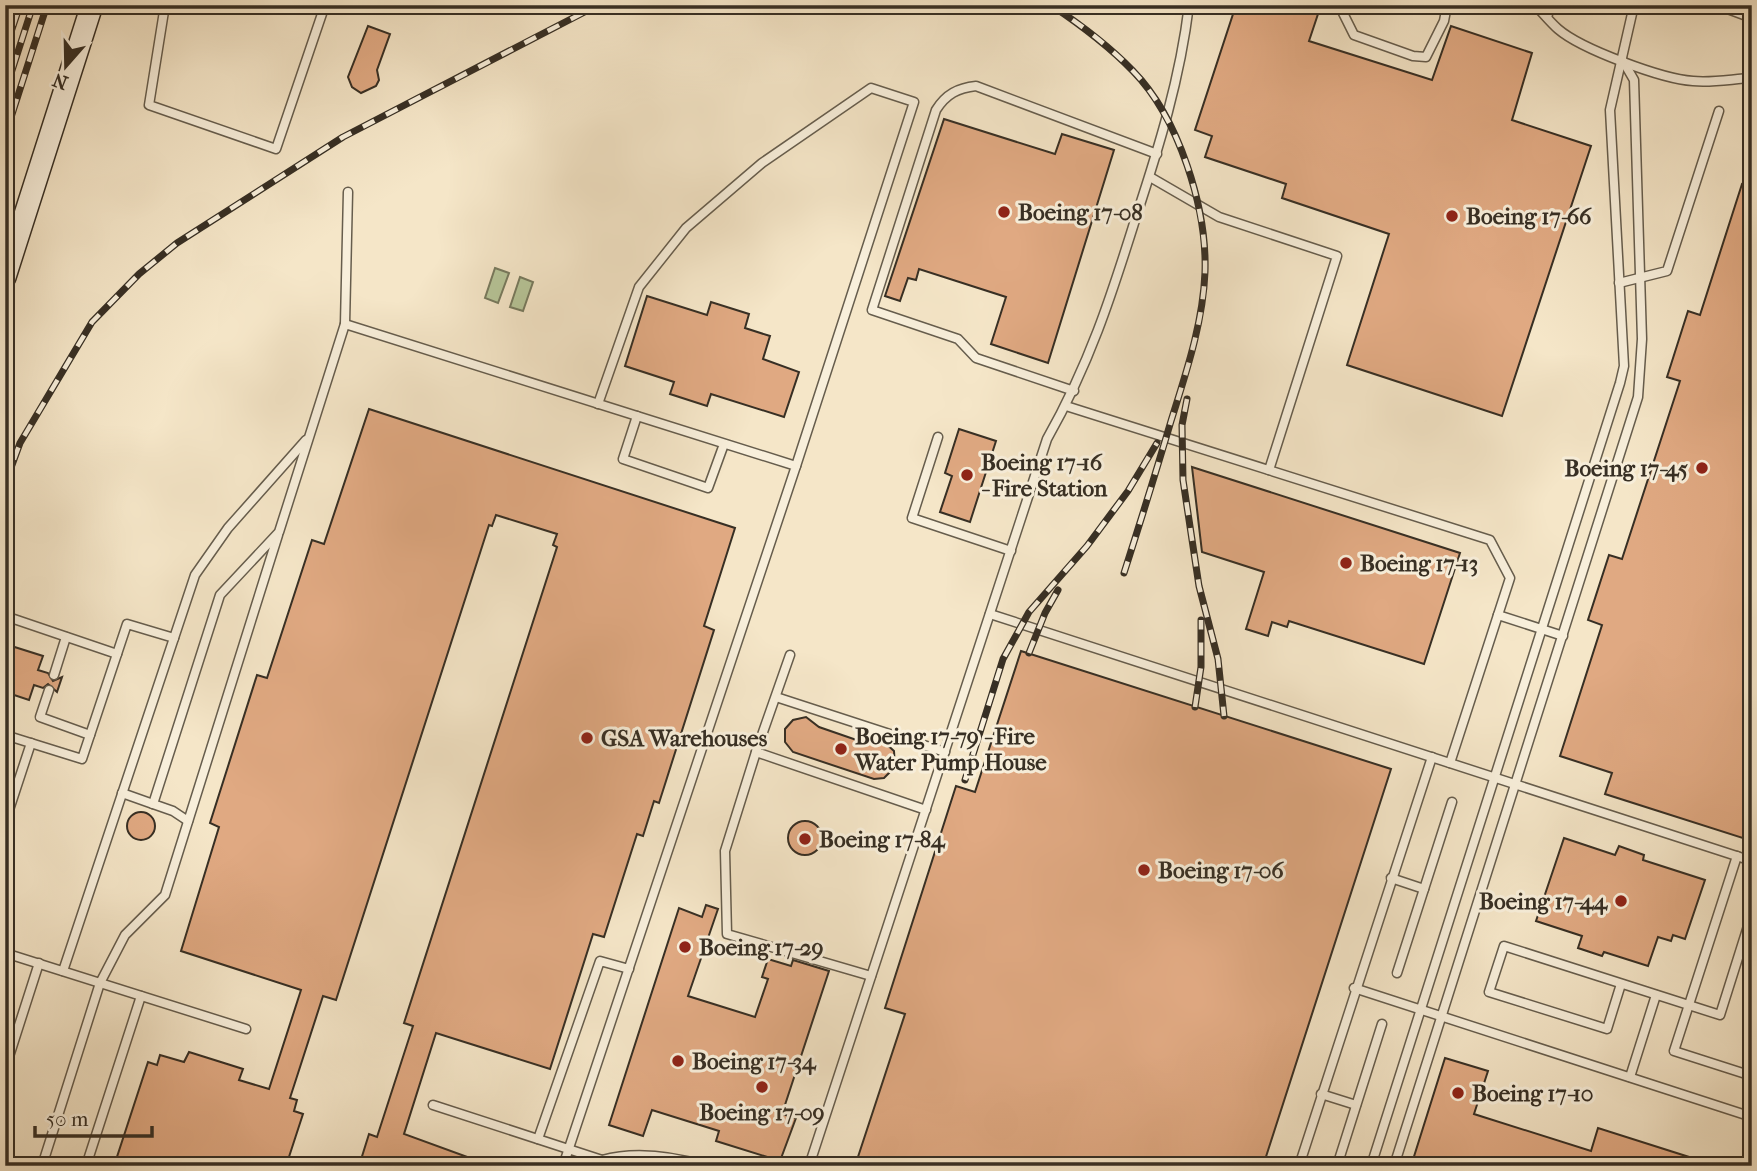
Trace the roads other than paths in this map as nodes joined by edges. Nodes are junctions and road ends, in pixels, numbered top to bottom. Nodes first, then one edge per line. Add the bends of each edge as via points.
1 (92, 5) edge
2 (165, 5) edge
3 (325, 5) edge
4 (1189, 5) edge
5 (1339, 5) edge
6 (1447, 5) edge
7 (1535, 5) edge
8 (1551, 5) edge
9 (1634, 5) edge
10 (1717, 5) edge
11 (1547, 17) junction
12 (1752, 18) edge
13 (1623, 61) junction
14 (1752, 78) edge
15 (1719, 111) dead end
16 (1157, 154) junction
17 (1150, 177) junction
18 (348, 192) dead end
19 (5, 277) edge
20 (1640, 278) junction
21 (1619, 283) junction
22 (345, 324) junction
23 (1074, 391) junction
24 (598, 404) junction
25 (1066, 406) junction
26 (637, 416) junction
27 (938, 437) dead end
28 (308, 438) junction
29 (724, 443) junction
30 (796, 466) junction
31 (1269, 470) junction
32 (279, 532) junction
33 (1011, 551) junction
34 (990, 614) junction
35 (1498, 615) junction
36 (5, 620) edge
37 (1544, 630) junction
38 (1563, 636) junction
39 (66, 637) junction
40 (174, 638) junction
41 (117, 654) junction
42 (790, 655) dead end
43 (54, 675) dead end
44 (49, 690) dead end
45 (776, 697) junction
46 (5, 735) edge
47 (90, 735) junction
48 (31, 743) junction
49 (945, 751) junction
50 (756, 752) junction
51 (1432, 757) junction
52 (1450, 763) junction
53 (1496, 778) junction
54 (1516, 785) junction
55 (122, 793) junction
56 (1452, 802) dead end
57 (153, 804) junction
58 (926, 810) junction
59 (188, 821) junction
60 (5, 822) edge
61 (1737, 856) junction
62 (1752, 861) edge
63 (1391, 878) junction
64 (1424, 889) junction
65 (1752, 924) edge
66 (5, 953) edge
67 (38, 963) junction
68 (629, 969) junction
69 (63, 971) junction
70 (1397, 973) dead end
71 (871, 976) junction
72 (100, 983) junction
73 (1621, 984) junction
74 (1354, 988) junction
75 (1656, 995) junction
76 (141, 996) junction
77 (1689, 1005) junction
78 (1421, 1010) junction
79 (1441, 1017) junction
80 (1382, 1024) dead end
81 (246, 1029) dead end
82 (5, 1036) edge
83 (15, 1039) junction
84 (5, 1069) edge
85 (1752, 1076) edge
86 (1630, 1077) junction
87 (1321, 1094) junction
88 (433, 1105) dead end
89 (1356, 1105) junction
90 (1752, 1117) edge
91 (538, 1139) junction
92 (568, 1149) junction
93 (601, 1163) edge
94 (42, 1166) edge
95 (86, 1166) edge
96 (563, 1166) edge
97 (706, 1166) edge
98 (809, 1166) edge
99 (1299, 1166) edge
100 (1336, 1166) edge
101 (1371, 1166) edge
102 (1394, 1166) edge

1 - 19 main road
2 - 3 lane via 149,105 276,149
4 - 16 lane
5 - 6 lane via 1354,35 1426,57
7 - 11 lane
8 - 11 lane
9 - 13 lane
10 - 12 lane
11 - 13 lane via 1572,39
13 - 14 lane via 1694,82
13 - 20 lane via 1634,80
13 - 21 lane via 1610,110
15 - 20 lane via 1667,271
16 - 17 lane
16 - 23 lane via 976,86 953,92 936,110 872,310 958,339 976,358
17 - 23 lane via 1098,337
17 - 31 lane via 1219,217 1337,256
18 - 22 lane
20 - 21 lane
20 - 38 lane via 1638,397
21 - 37 lane via 1624,366
22 - 24 lane
22 - 28 lane
23 - 25 lane
24 - 26 lane
24 - 30 lane via 639,287 686,228 762,163 871,88 914,102
25 - 31 lane
25 - 33 lane via 1047,439
26 - 29 lane
26 - 29 lane via 623,459 708,488
27 - 33 lane via 912,518
28 - 32 lane
28 - 40 lane via 228,528 195,575
29 - 30 lane
30 - 68 lane
31 - 35 lane via 1490,540 1510,578
32 - 57 lane via 220,596
32 - 59 lane
33 - 34 lane
34 - 49 lane
34 - 51 lane
35 - 37 lane
35 - 52 lane
36 - 39 lane via 11,618
37 - 38 lane
37 - 53 lane
38 - 54 lane
39 - 41 lane
39 - 43 lane
40 - 41 lane via 127,624
40 - 55 lane
41 - 47 lane
42 - 45 lane
44 - 47 lane via 40,717
45 - 49 lane
45 - 50 lane
46 - 48 lane
47 - 48 lane via 82,759
48 - 60 lane
49 - 58 lane
50 - 58 lane
50 - 71 lane via 725,851 727,934
51 - 52 lane
51 - 63 lane
52 - 53 lane
53 - 54 lane
53 - 78 lane
54 - 61 lane
54 - 79 lane
55 - 57 lane
55 - 69 lane
56 - 64 lane
57 - 59 lane
58 - 71 lane
59 - 72 lane via 164,895 125,935
61 - 62 lane
61 - 77 lane
63 - 64 lane
63 - 74 lane
64 - 70 lane
65 - 77 lane via 1720,1015
66 - 67 lane
67 - 69 lane
67 - 83 lane
68 - 91 lane via 600,961
68 - 92 lane
69 - 72 lane
71 - 98 lane
72 - 76 lane
72 - 94 lane
73 - 73 lane via 1504,946 1489,992 1607,1030
73 - 75 lane
74 - 78 lane
74 - 87 lane
75 - 77 lane
75 - 86 lane
76 - 81 lane
76 - 95 lane
77 - 85 lane via 1675,1051
78 - 79 lane
78 - 101 lane
79 - 86 lane
79 - 102 lane
80 - 89 lane
82 - 83 lane
83 - 84 lane
86 - 90 lane
87 - 89 lane
87 - 99 lane
88 - 91 lane
89 - 100 lane
91 - 92 lane
92 - 93 lane
92 - 96 lane
93 - 97 lane via 620,1155 679,1158

